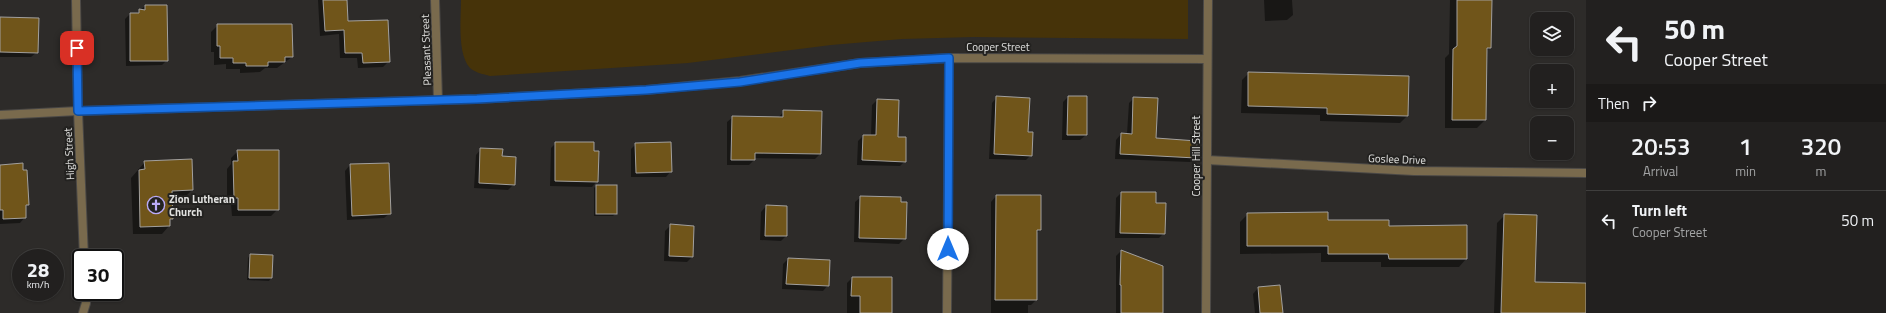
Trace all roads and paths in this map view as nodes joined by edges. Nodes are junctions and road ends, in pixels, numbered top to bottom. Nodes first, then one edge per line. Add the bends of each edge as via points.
1 (76, 0) edge
2 (435, 0) edge
3 (1208, 0) edge
4 (949, 58) junction
5 (1207, 59) junction
6 (438, 100) junction
7 (78, 111) junction
8 (0, 115) edge
9 (1207, 160) junction
10 (1586, 173) edge
11 (84, 249) edge
12 (86, 301) edge
13 (83, 313) edge
14 (948, 313) edge
15 (1206, 313) edge

1 - 7 street, High Street
2 - 6 street, Pleasant Street
3 - 5 street, Cooper Hill Street
4 - 5 street, Cooper Street
4 - 6 street, Cooper Street via 860,63 740,82 646,90
4 - 14 street
5 - 9 street, Cooper Hill Street
6 - 7 street, Cooper Street
7 - 8 street, Cooper Street
7 - 11 street, High Street
9 - 10 street, Goslee Drive via 1414,171
9 - 15 street, Cooper Hill Street
12 - 13 street

